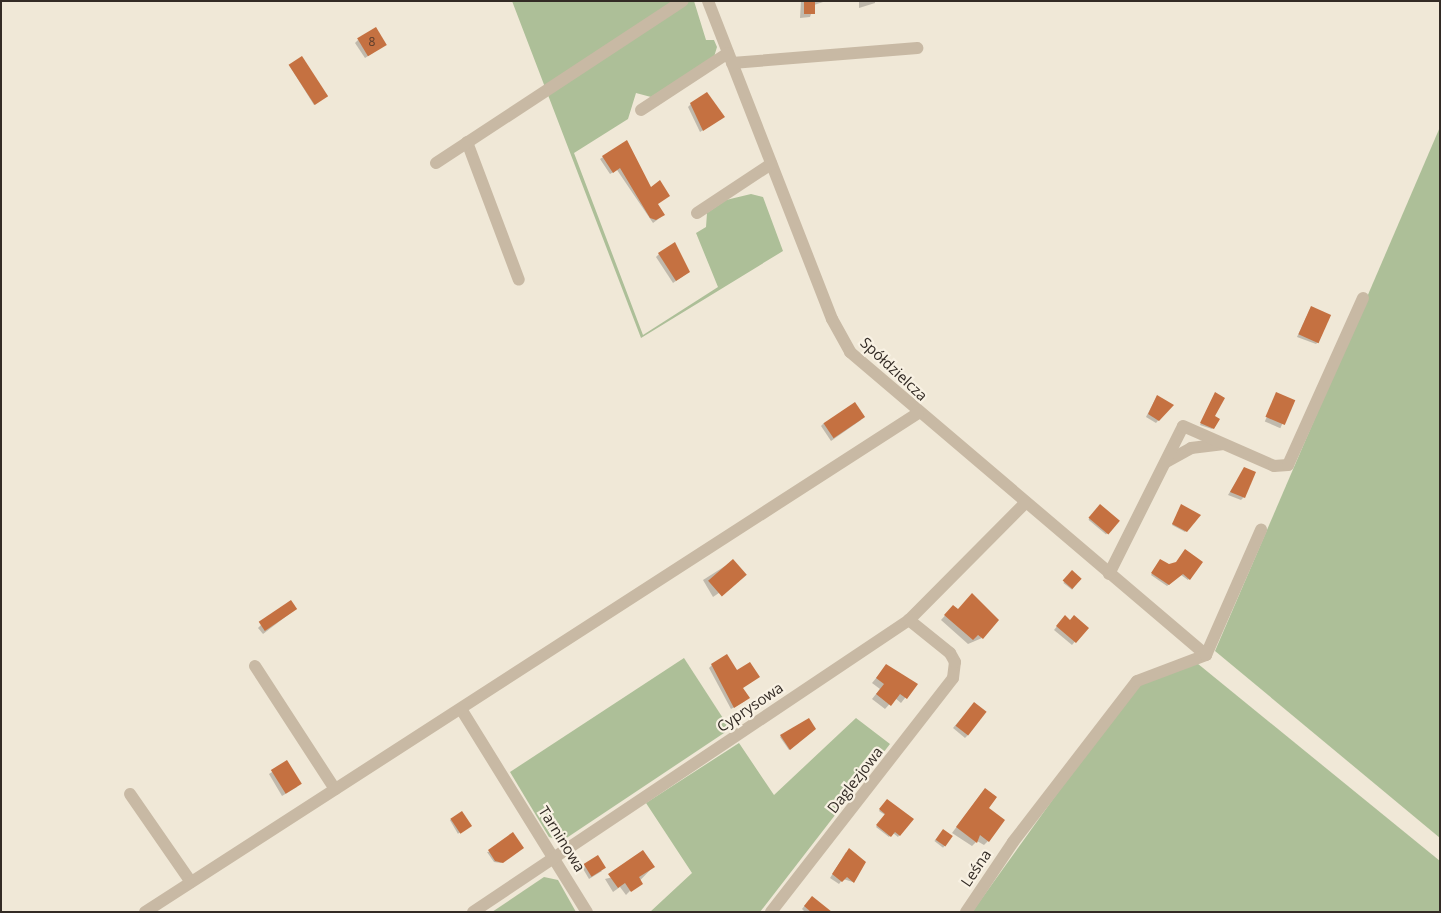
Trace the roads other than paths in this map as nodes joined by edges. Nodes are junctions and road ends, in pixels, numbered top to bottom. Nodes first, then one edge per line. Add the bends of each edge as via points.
1 (684, 1) edge
2 (708, 1) edge
3 (917, 48) dead end
4 (730, 58) junction
5 (641, 110) dead end
6 (466, 142) junction
7 (436, 163) dead end
8 (771, 164) junction
9 (697, 213) dead end
10 (519, 280) dead end
11 (1363, 298) dead end
12 (918, 413) junction
13 (1226, 444) junction
14 (1166, 462) junction
15 (1024, 503) junction
16 (1261, 530) dead end
17 (1109, 574) junction
18 (909, 620) junction
19 (1206, 655) junction
20 (255, 666) dead end
21 (461, 709) junction
22 (335, 789) junction
23 (130, 794) dead end
24 (555, 856) junction
25 (191, 882) junction
26 (145, 912) edge
27 (473, 912) edge
28 (587, 912) edge
29 (771, 912) edge
30 (966, 912) edge

1 - 6 street
2 - 4 street, Spółdzielcza
3 - 4 street
4 - 5 street
4 - 8 street, Spółdzielcza
6 - 7 street
6 - 10 street
8 - 9 street
8 - 12 street, Spółdzielcza via 845,344
11 - 13 street via 1288,465 1274,466
12 - 15 street, Spółdzielcza
12 - 21 street
13 - 14 street via 1191,448
13 - 14 street via 1183,426
14 - 17 street
15 - 17 street, Spółdzielcza
15 - 18 street, Cyprysowa
16 - 19 street
17 - 19 street, Spółdzielcza
18 - 24 street, Cyprysowa
18 - 29 street, Daglezjowa via 941,645 955,662 953,678
19 - 30 street, Leśna via 1137,681 1013,842
20 - 22 street
21 - 22 street
21 - 24 street, Tarninowa
22 - 25 street
23 - 25 street
24 - 27 street, Cyprysowa
24 - 28 street, Tarninowa
25 - 26 street

